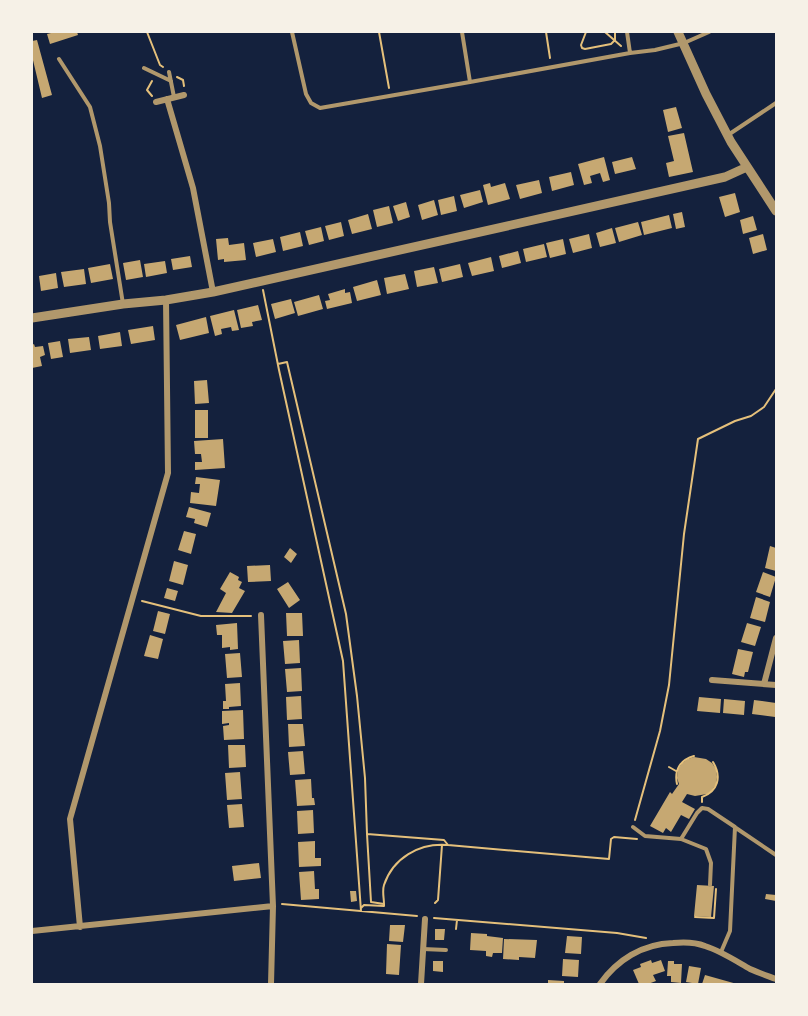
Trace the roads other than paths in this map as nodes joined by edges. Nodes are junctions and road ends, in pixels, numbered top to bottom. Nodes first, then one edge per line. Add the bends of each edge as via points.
1 (292, 32) edge
2 (462, 32) edge
3 (627, 32) edge
4 (678, 32) edge
5 (709, 32) edge
6 (684, 43) junction
7 (630, 53) junction
8 (59, 58) dead end
9 (144, 68) dead end
10 (169, 72) road end
11 (171, 81) junction
12 (470, 82) junction
13 (184, 95) road end
14 (171, 98) junction
15 (156, 102) road end
16 (777, 103) edge
17 (728, 136) junction
18 (747, 167) junction
19 (777, 210) edge
20 (213, 292) junction
21 (166, 300) junction
22 (123, 304) junction
23 (32, 318) edge
24 (261, 615) road end
25 (777, 638) edge
26 (712, 680) dead end
27 (764, 684) junction
28 (777, 685) edge
29 (633, 827) road end
30 (735, 827) junction
31 (681, 838) junction
32 (777, 855) edge
33 (710, 885) road end
34 (273, 906) junction
35 (425, 920) dead end
36 (80, 927) junction
37 (32, 931) edge
38 (423, 949) junction
39 (446, 950) dead end
40 (721, 953) junction
41 (777, 978) edge
42 (272, 984) edge
43 (422, 984) edge
44 (600, 984) edge

1 - 12 lane via 306,94 320,108
2 - 12 lane
3 - 7 lane
4 - 6 street
5 - 6 lane
6 - 7 lane
6 - 17 street
7 - 12 lane
8 - 22 lane via 90,107 100,146
9 - 11 lane
10 - 11 lane
11 - 14 lane
13 - 14 street
14 - 15 street
14 - 20 street
16 - 17 lane
17 - 18 street
18 - 19 street
18 - 20 street via 725,177
20 - 21 street
21 - 22 street
21 - 36 street via 168,473 70,819
22 - 23 street
24 - 34 street
25 - 27 street
26 - 27 street
27 - 28 street
29 - 31 lane via 645,836
30 - 31 lane via 702,808
30 - 32 lane
30 - 40 lane via 730,932
31 - 33 lane via 706,849 711,862
34 - 36 street
34 - 42 street
35 - 38 street
36 - 37 street
38 - 39 lane
38 - 43 street
40 - 41 street
40 - 44 street via 704,945 662,943 628,956

